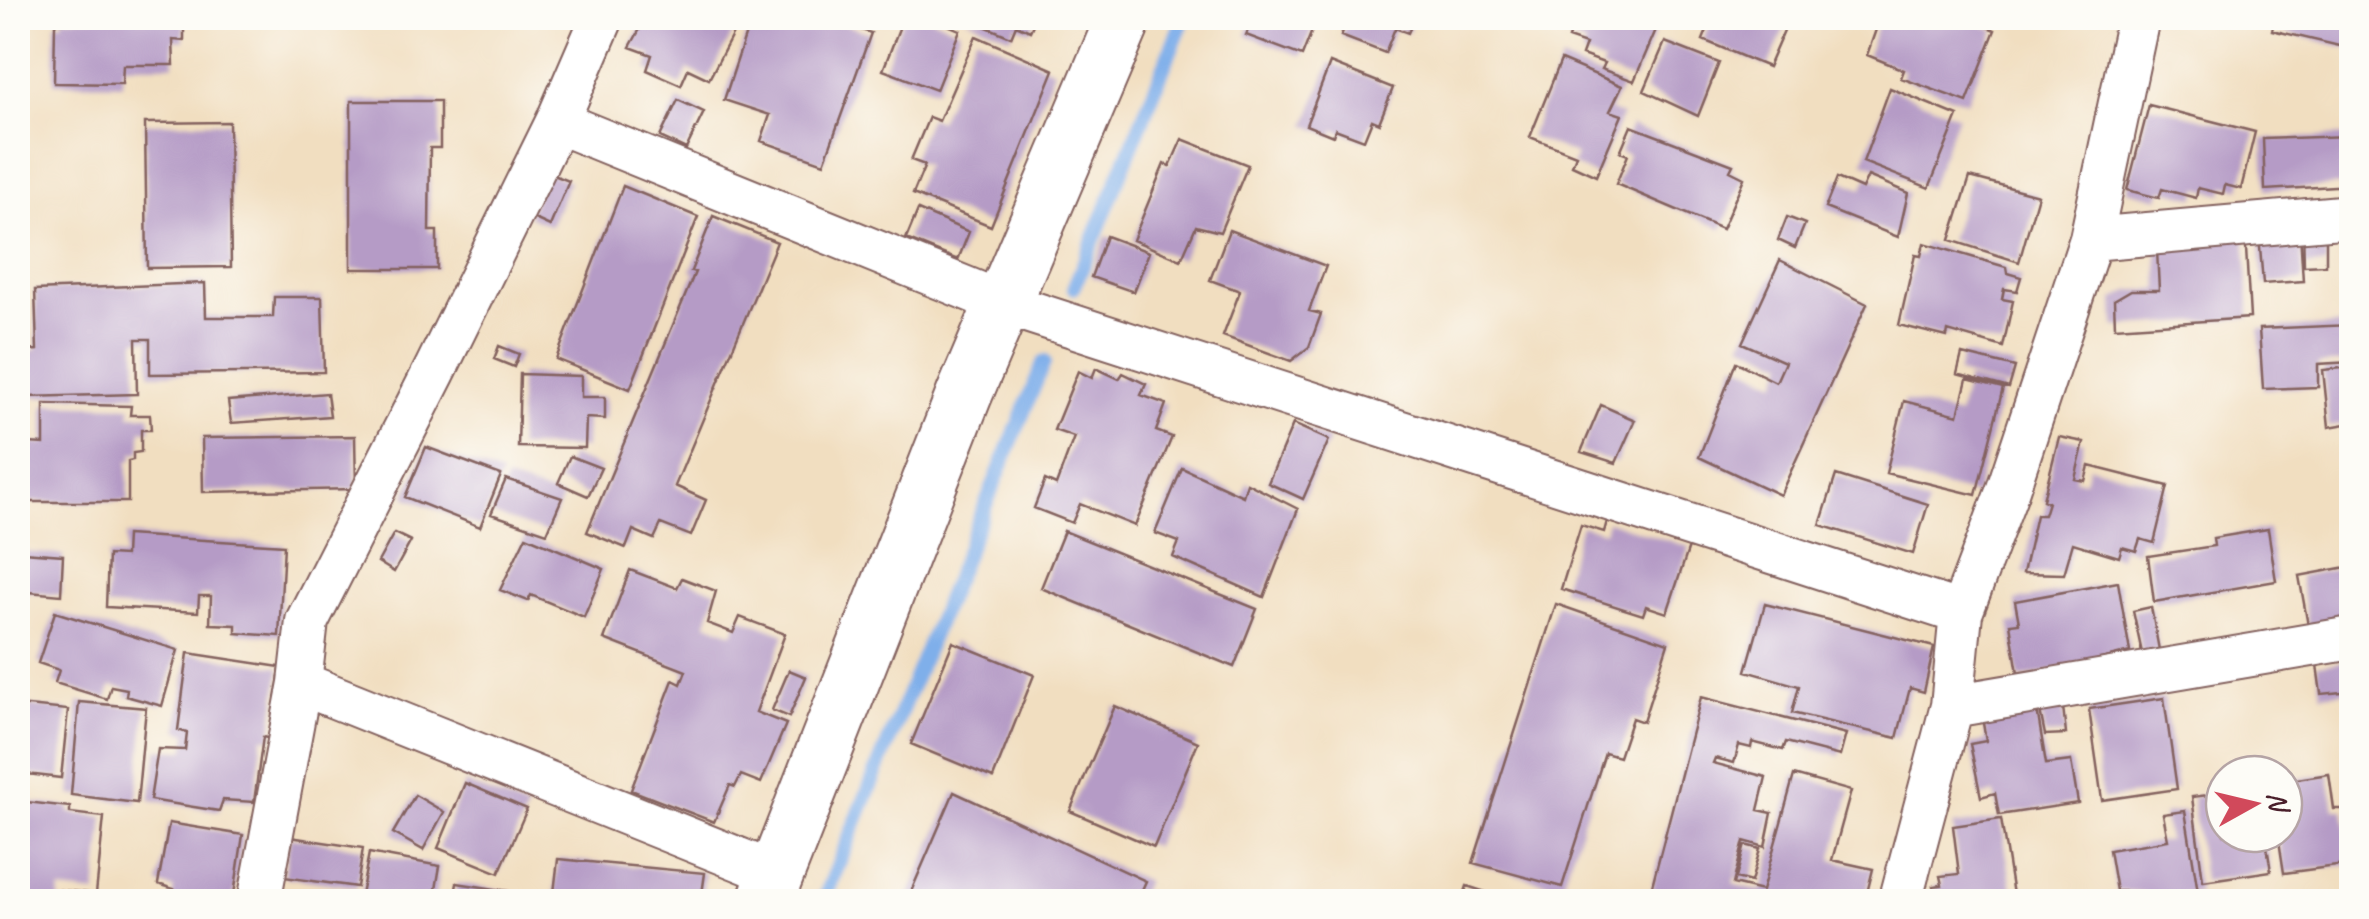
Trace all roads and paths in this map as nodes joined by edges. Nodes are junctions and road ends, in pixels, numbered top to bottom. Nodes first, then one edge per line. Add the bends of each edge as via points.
1 (602, 18) edge
2 (1124, 18) edge
3 (2138, 18) edge
4 (557, 122) junction
5 (2352, 216) edge
6 (2091, 238) junction
7 (1005, 304) junction
8 (1961, 613) junction
9 (2352, 638) edge
10 (300, 683) junction
11 (1952, 706) junction
12 (770, 888) edge
13 (259, 902) edge
14 (1900, 902) edge

1 - 4 street
2 - 7 street
3 - 6 street
4 - 7 street
4 - 10 street via 307,621
5 - 6 street
6 - 8 street
7 - 8 street
7 - 12 street
8 - 11 street
9 - 11 street
10 - 12 street
10 - 13 street
11 - 14 street

